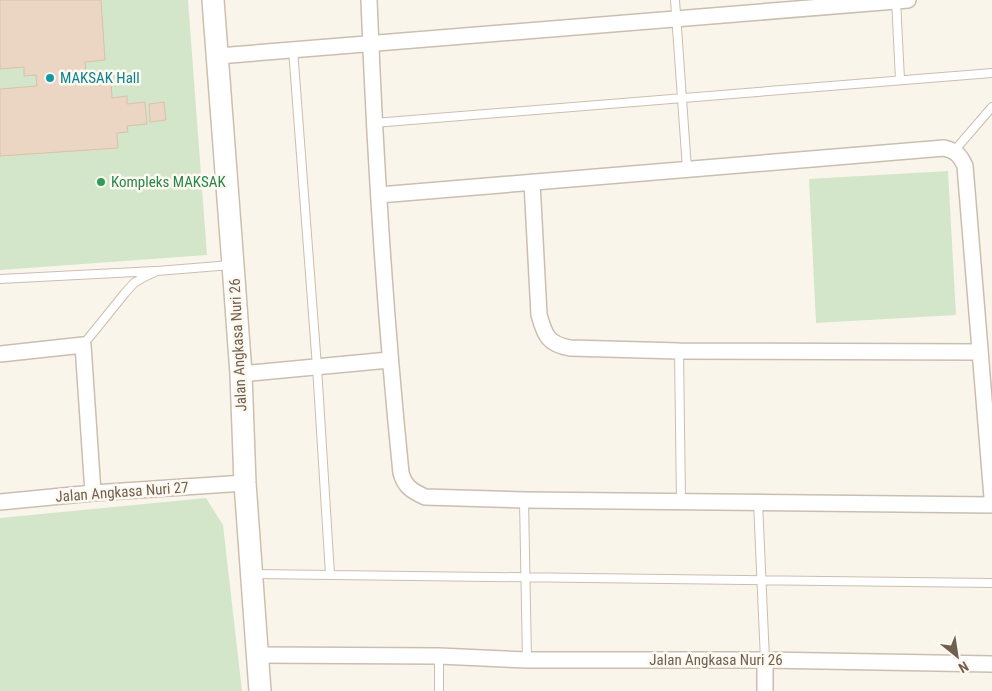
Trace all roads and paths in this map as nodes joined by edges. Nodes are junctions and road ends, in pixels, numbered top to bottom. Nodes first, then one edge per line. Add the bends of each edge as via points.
1 (213, 0) edge
2 (369, 0) edge
3 (675, 0) edge
4 (900, 0) edge
5 (676, 19) junction
6 (371, 43) junction
7 (293, 49) junction
8 (218, 56) junction
9 (992, 72) edge
10 (900, 80) junction
11 (682, 99) junction
12 (992, 107) edge
13 (374, 123) junction
14 (954, 151) junction
15 (687, 169) junction
16 (532, 182) junction
17 (378, 195) junction
18 (233, 265) junction
19 (156, 271) junction
20 (0, 279) edge
21 (83, 345) junction
22 (679, 351) junction
23 (983, 351) junction
24 (0, 354) edge
25 (389, 360) junction
26 (317, 367) junction
27 (241, 374) junction
28 (245, 483) junction
29 (93, 493) junction
30 (992, 497) edge
31 (524, 500) junction
32 (681, 501) junction
33 (0, 502) edge
34 (758, 502) junction
35 (992, 505) edge
36 (251, 574) junction
37 (330, 574) junction
38 (526, 578) junction
39 (761, 581) junction
40 (992, 583) edge
41 (257, 655) junction
42 (439, 656) junction
43 (527, 660) junction
44 (765, 660) junction
45 (992, 664) edge
46 (260, 691) edge
47 (439, 691) edge
48 (765, 691) edge

1 - 8 street, Jalan Angkasa Nuri 26
2 - 6 street
3 - 5 lane
4 - 5 street
4 - 10 lane
5 - 6 street
5 - 11 lane
6 - 7 street
6 - 13 street
7 - 8 street
7 - 26 lane
8 - 18 street, Jalan Angkasa Nuri 26
9 - 10 lane
10 - 11 lane
11 - 13 lane
11 - 15 lane
12 - 14 lane
13 - 17 street
14 - 15 street via 944,148
14 - 23 street via 965,166
15 - 16 street
16 - 17 street
16 - 22 street via 540,315 548,338 557,345 570,348
17 - 25 street
18 - 19 lane
18 - 27 street, Jalan Angkasa Nuri 26
19 - 20 lane
19 - 21 lane via 134,283
21 - 24 street
21 - 29 street
22 - 23 street
22 - 32 lane
23 - 30 street
25 - 26 street
25 - 31 street via 404,484 425,496
26 - 27 street
26 - 37 lane
27 - 28 street, Jalan Angkasa Nuri 26
28 - 29 street, Jalan Angkasa Nuri 27
28 - 36 street, Jalan Angkasa Nuri 26
29 - 33 street, Jalan Angkasa Nuri 27
31 - 32 street
31 - 38 lane
32 - 34 street
34 - 35 street
34 - 39 lane
36 - 37 lane
36 - 41 street, Jalan Angkasa Nuri 26
37 - 38 lane
38 - 39 lane
38 - 43 lane
39 - 40 lane
39 - 44 lane
41 - 42 street, Jalan Angkasa Nuri 26
41 - 46 street, Jalan Angkasa Nuri 26
42 - 43 street, Jalan Angkasa Nuri 26
42 - 47 lane
43 - 44 street, Jalan Angkasa Nuri 26
44 - 45 street, Jalan Angkasa Nuri 26
44 - 48 street

